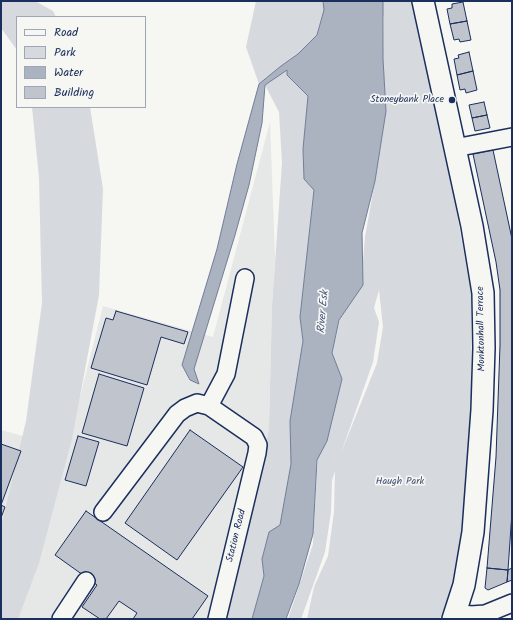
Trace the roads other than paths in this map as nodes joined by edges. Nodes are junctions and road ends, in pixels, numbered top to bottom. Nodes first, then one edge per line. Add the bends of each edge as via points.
1 (423, 1) edge
2 (512, 137) edge
3 (466, 146) dead end
4 (245, 278) dead end
5 (209, 406) junction
6 (103, 512) dead end
7 (86, 581) dead end
8 (512, 603) edge
9 (454, 616) edge
10 (61, 619) edge
11 (217, 619) edge

1 - 9 main road, Monktonhall Terrace via 472,226 483,293 482,410 474,532 464,585
2 - 3 street
4 - 5 street via 226,374
5 - 6 street via 197,403 177,414
5 - 11 street, Station Road via 254,437 258,445
7 - 10 street
8 - 9 street via 485,614

